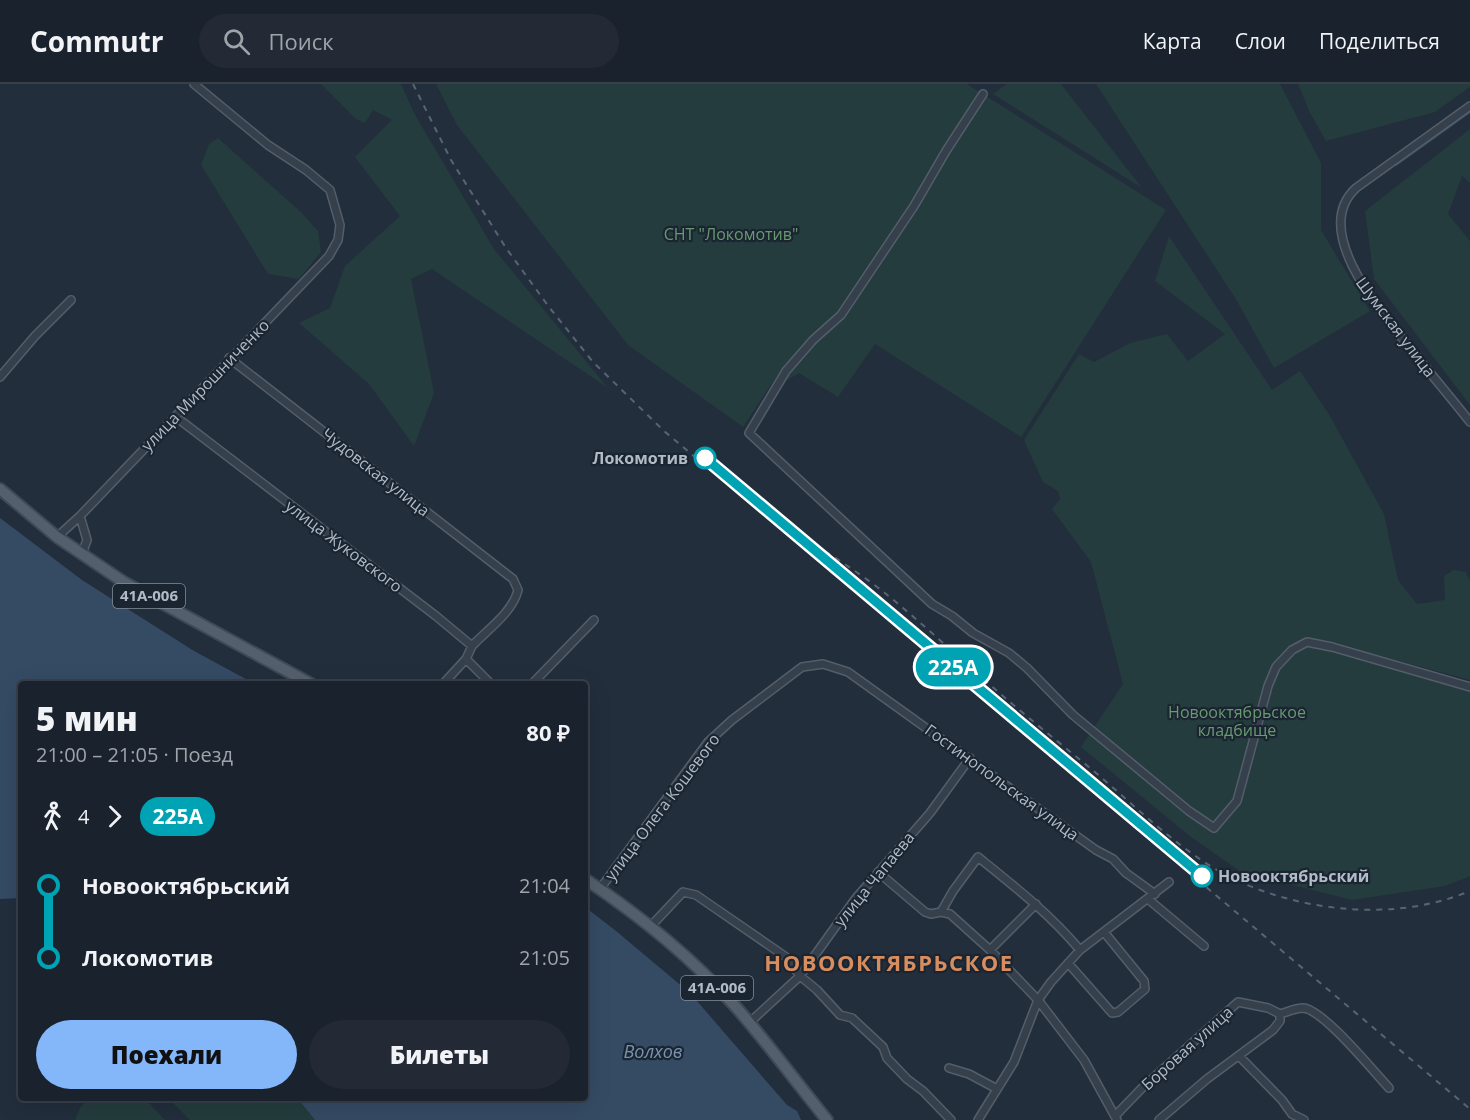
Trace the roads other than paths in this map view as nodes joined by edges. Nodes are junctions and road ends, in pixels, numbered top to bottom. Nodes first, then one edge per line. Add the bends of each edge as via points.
1 (194, 84) edge
2 (983, 94) dead end
3 (1470, 106) edge
4 (71, 300) dead end
5 (229, 358) junction
6 (0, 377) edge
7 (176, 417) junction
8 (1470, 422) edge
9 (0, 489) edge
10 (80, 516) junction
11 (57, 537) junction
12 (82, 554) junction
13 (594, 620) dead end
14 (472, 646) junction
15 (466, 659) junction
16 (848, 672) joint
17 (305, 681) edge
18 (446, 681) edge
19 (488, 681) edge
20 (535, 681) edge
21 (1470, 687) edge
22 (970, 758) junction
23 (878, 872) junction
24 (588, 881) edge
25 (1169, 882) dead end
26 (600, 889) junction
27 (1155, 894) junction
28 (1148, 899) junction
29 (1036, 904) junction
30 (941, 912) junction
31 (650, 927) junction
32 (1104, 932) junction
33 (1204, 946) dead end
34 (990, 950) junction
35 (1080, 950) junction
36 (1068, 963) junction
37 (800, 976) junction
38 (1038, 1000) junction
39 (1280, 1014) junction
40 (749, 1023) junction
41 (1239, 1056) junction
42 (950, 1068) dead end
43 (1389, 1088) dead end
44 (998, 1089) junction
45 (1292, 1114) junction
46 (1116, 1118) edge
47 (827, 1120) edge
48 (951, 1120) edge
49 (978, 1120) edge
50 (1159, 1120) edge
51 (1284, 1120) edge
52 (1304, 1120) edge

1 - 5 street, улица Мирошниченко via 330,190 340,225 338,240 329,256
2 - 21 street via 866,279 841,315 786,371 749,433 932,604 1009,653 1073,715 1214,828 1237,801 1268,686 1276,667 1292,650 1307,642 1332,647
3 - 8 street, Шумская улица via 1356,188 1347,197 1340,218 1347,253 1361,282
4 - 6 street
5 - 7 street, улица Мирошниченко
5 - 14 street, Чудовская улица via 513,579 518,590 516,597
7 - 10 street, улица Мирошниченко
7 - 14 street, улица Жуковского
9 - 11 main road, 41А-006
10 - 11 street, улица Мирошниченко
10 - 12 street via 87,540
11 - 12 main road, 41А-006
12 - 17 main road, 41А-006 via 125,583
13 - 20 street
14 - 15 street
15 - 18 street
15 - 19 street
16 - 22 street, Гостинопольская улица
16 - 26 street, улица Олега Кошевого via 823,664 802,667 732,720 708,742
22 - 23 street, улица Чапаева via 930,813
22 - 27 street, Гостинопольская улица via 1113,859
23 - 30 street via 925,912
23 - 37 street, улица Чапаева
24 - 26 main road, 41А-006
25 - 27 street
26 - 31 main road, 41А-006
27 - 28 street
28 - 32 street
28 - 33 street
29 - 30 street via 978,857
29 - 34 street
29 - 35 street
30 - 34 street via 950,914
31 - 37 street via 683,892 696,895 786,957
31 - 40 main road, 41А-006 via 710,980
32 - 35 street
32 - 36 street via 1144,981 1145,989 1112,1013
34 - 38 street
35 - 36 street
36 - 38 street
37 - 40 street, улица Чапаева
37 - 48 street via 840,1015 852,1018 883,1047 907,1079
38 - 44 street via 1014,1062
38 - 46 street via 1084,1060
39 - 41 street via 1273,1030
39 - 43 street via 1303,1008 1311,1010
39 - 46 street, Боровая улица via 1238,1002 1142,1088
40 - 47 main road, 41А-006
41 - 45 street
41 - 50 street
42 - 44 street
44 - 49 street
45 - 51 street
45 - 52 street

